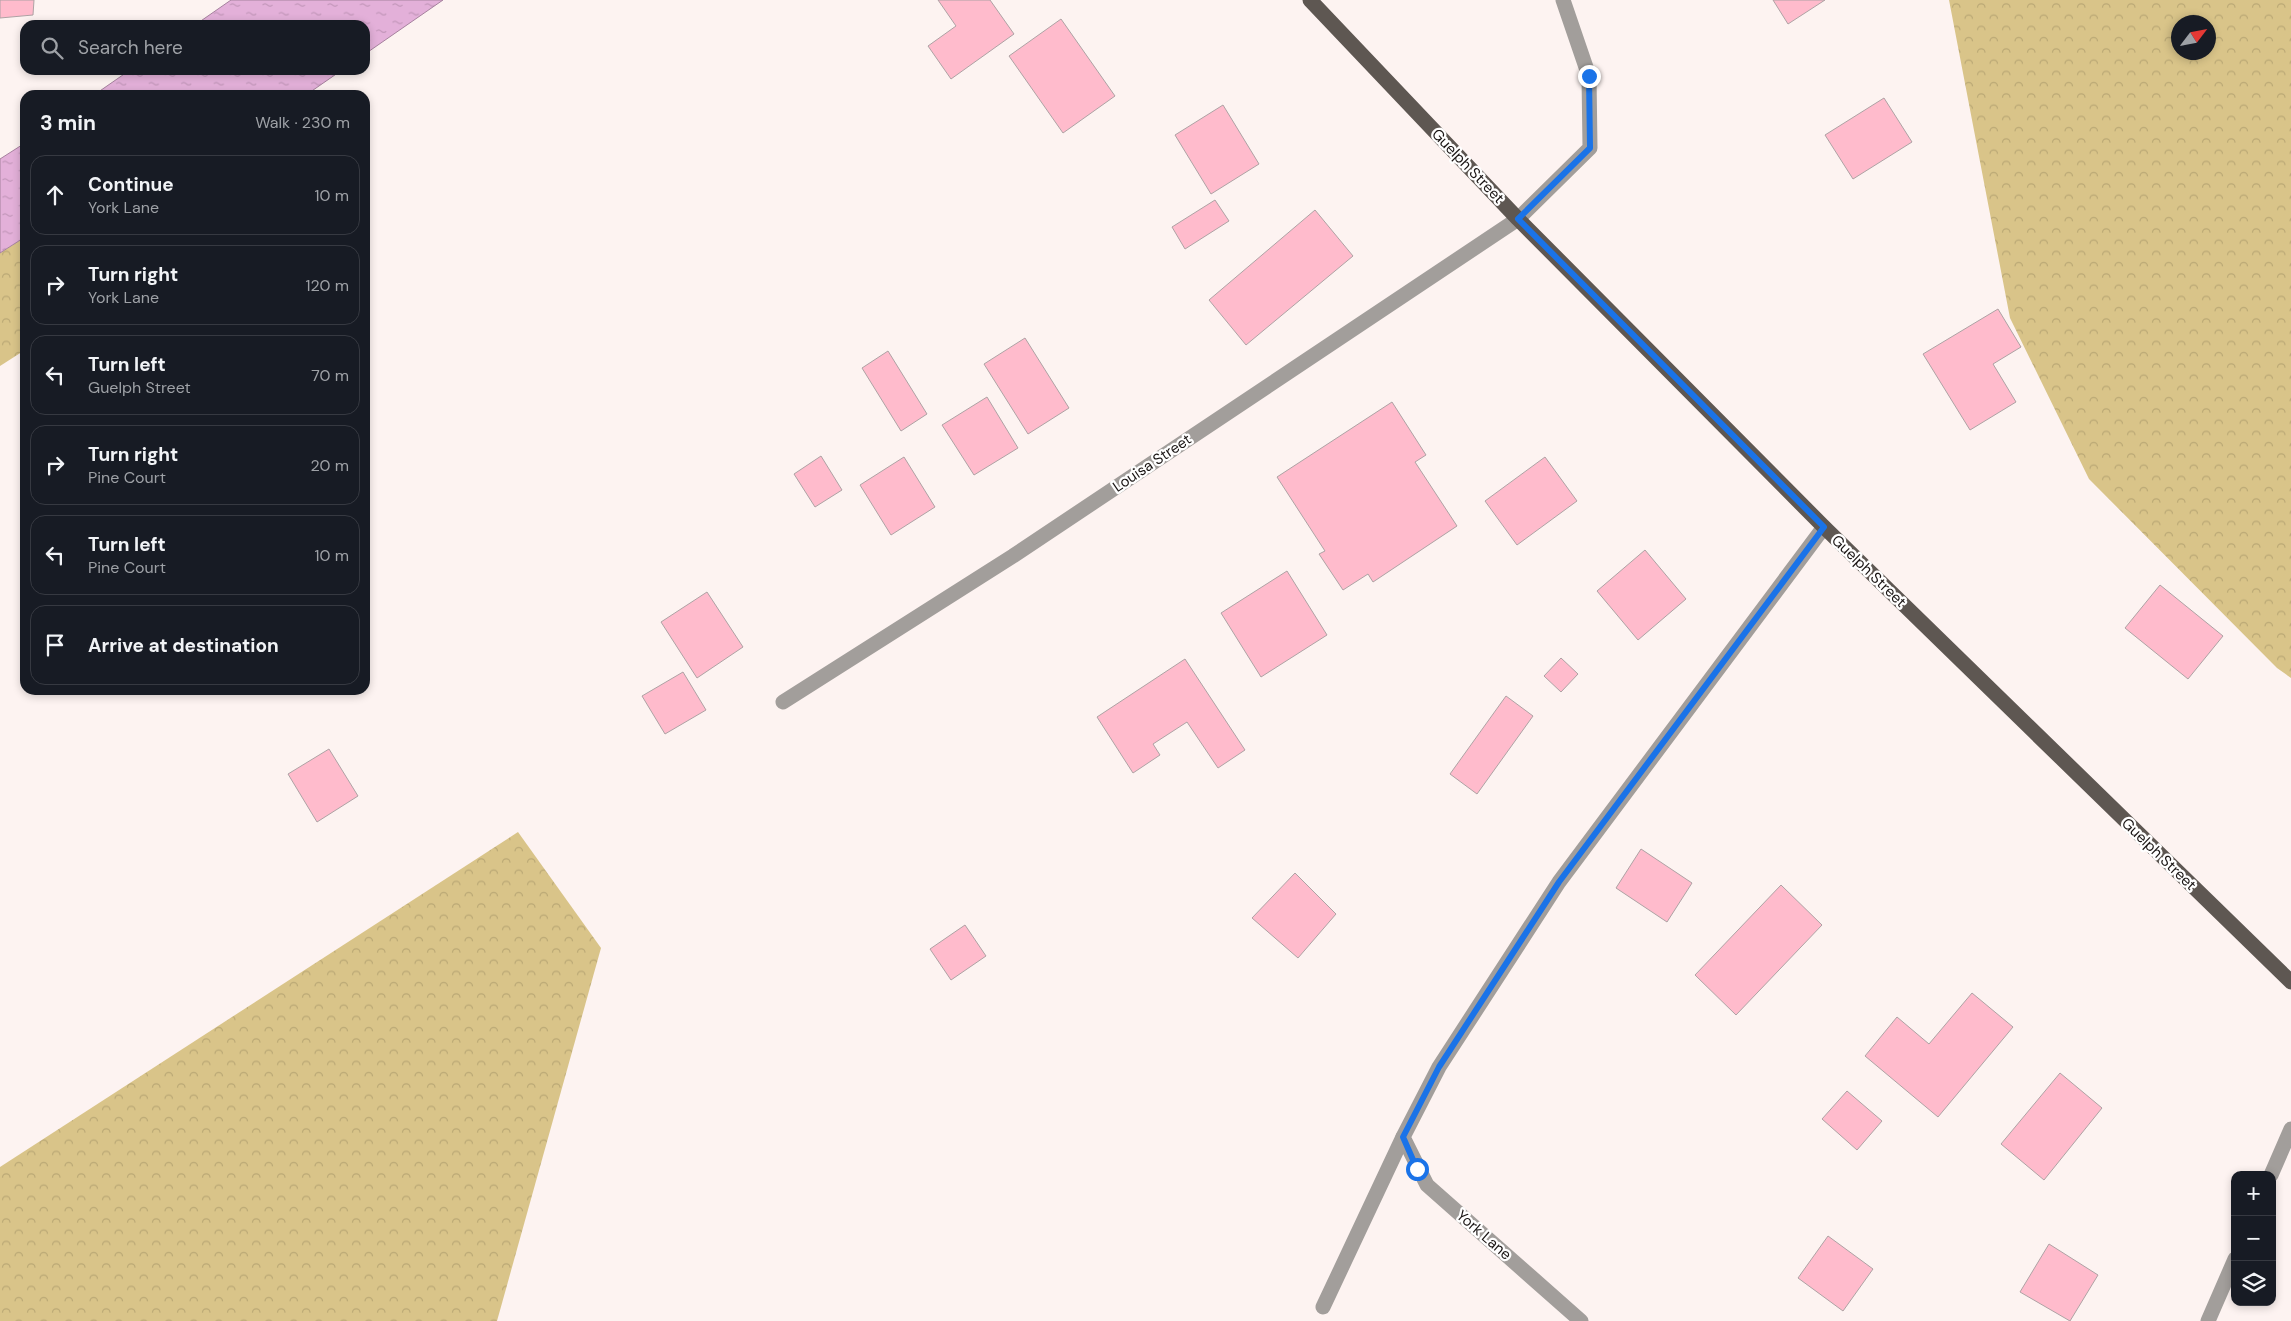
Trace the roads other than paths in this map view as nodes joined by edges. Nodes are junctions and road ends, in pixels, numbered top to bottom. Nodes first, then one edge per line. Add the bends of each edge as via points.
1 (1310, 0) edge
2 (1563, 0) edge
3 (1518, 219) junction
4 (1824, 527) junction
5 (783, 702) dead end
6 (2291, 982) edge
7 (2291, 1128) edge
8 (1403, 1137) junction
9 (2273, 1171) edge
10 (2234, 1261) edge
11 (1323, 1307) dead end
12 (1581, 1321) edge
13 (2208, 1321) edge

1 - 3 main road, Guelph Street
2 - 3 street, Louisa Street via 1589,76 1590,148
3 - 4 main road, Guelph Street
3 - 5 street, Louisa Street via 1013,556
4 - 6 main road, Guelph Street
4 - 8 street via 1559,882 1439,1067
7 - 9 street
8 - 11 street
8 - 12 street, York Lane via 1428,1185
10 - 13 street

